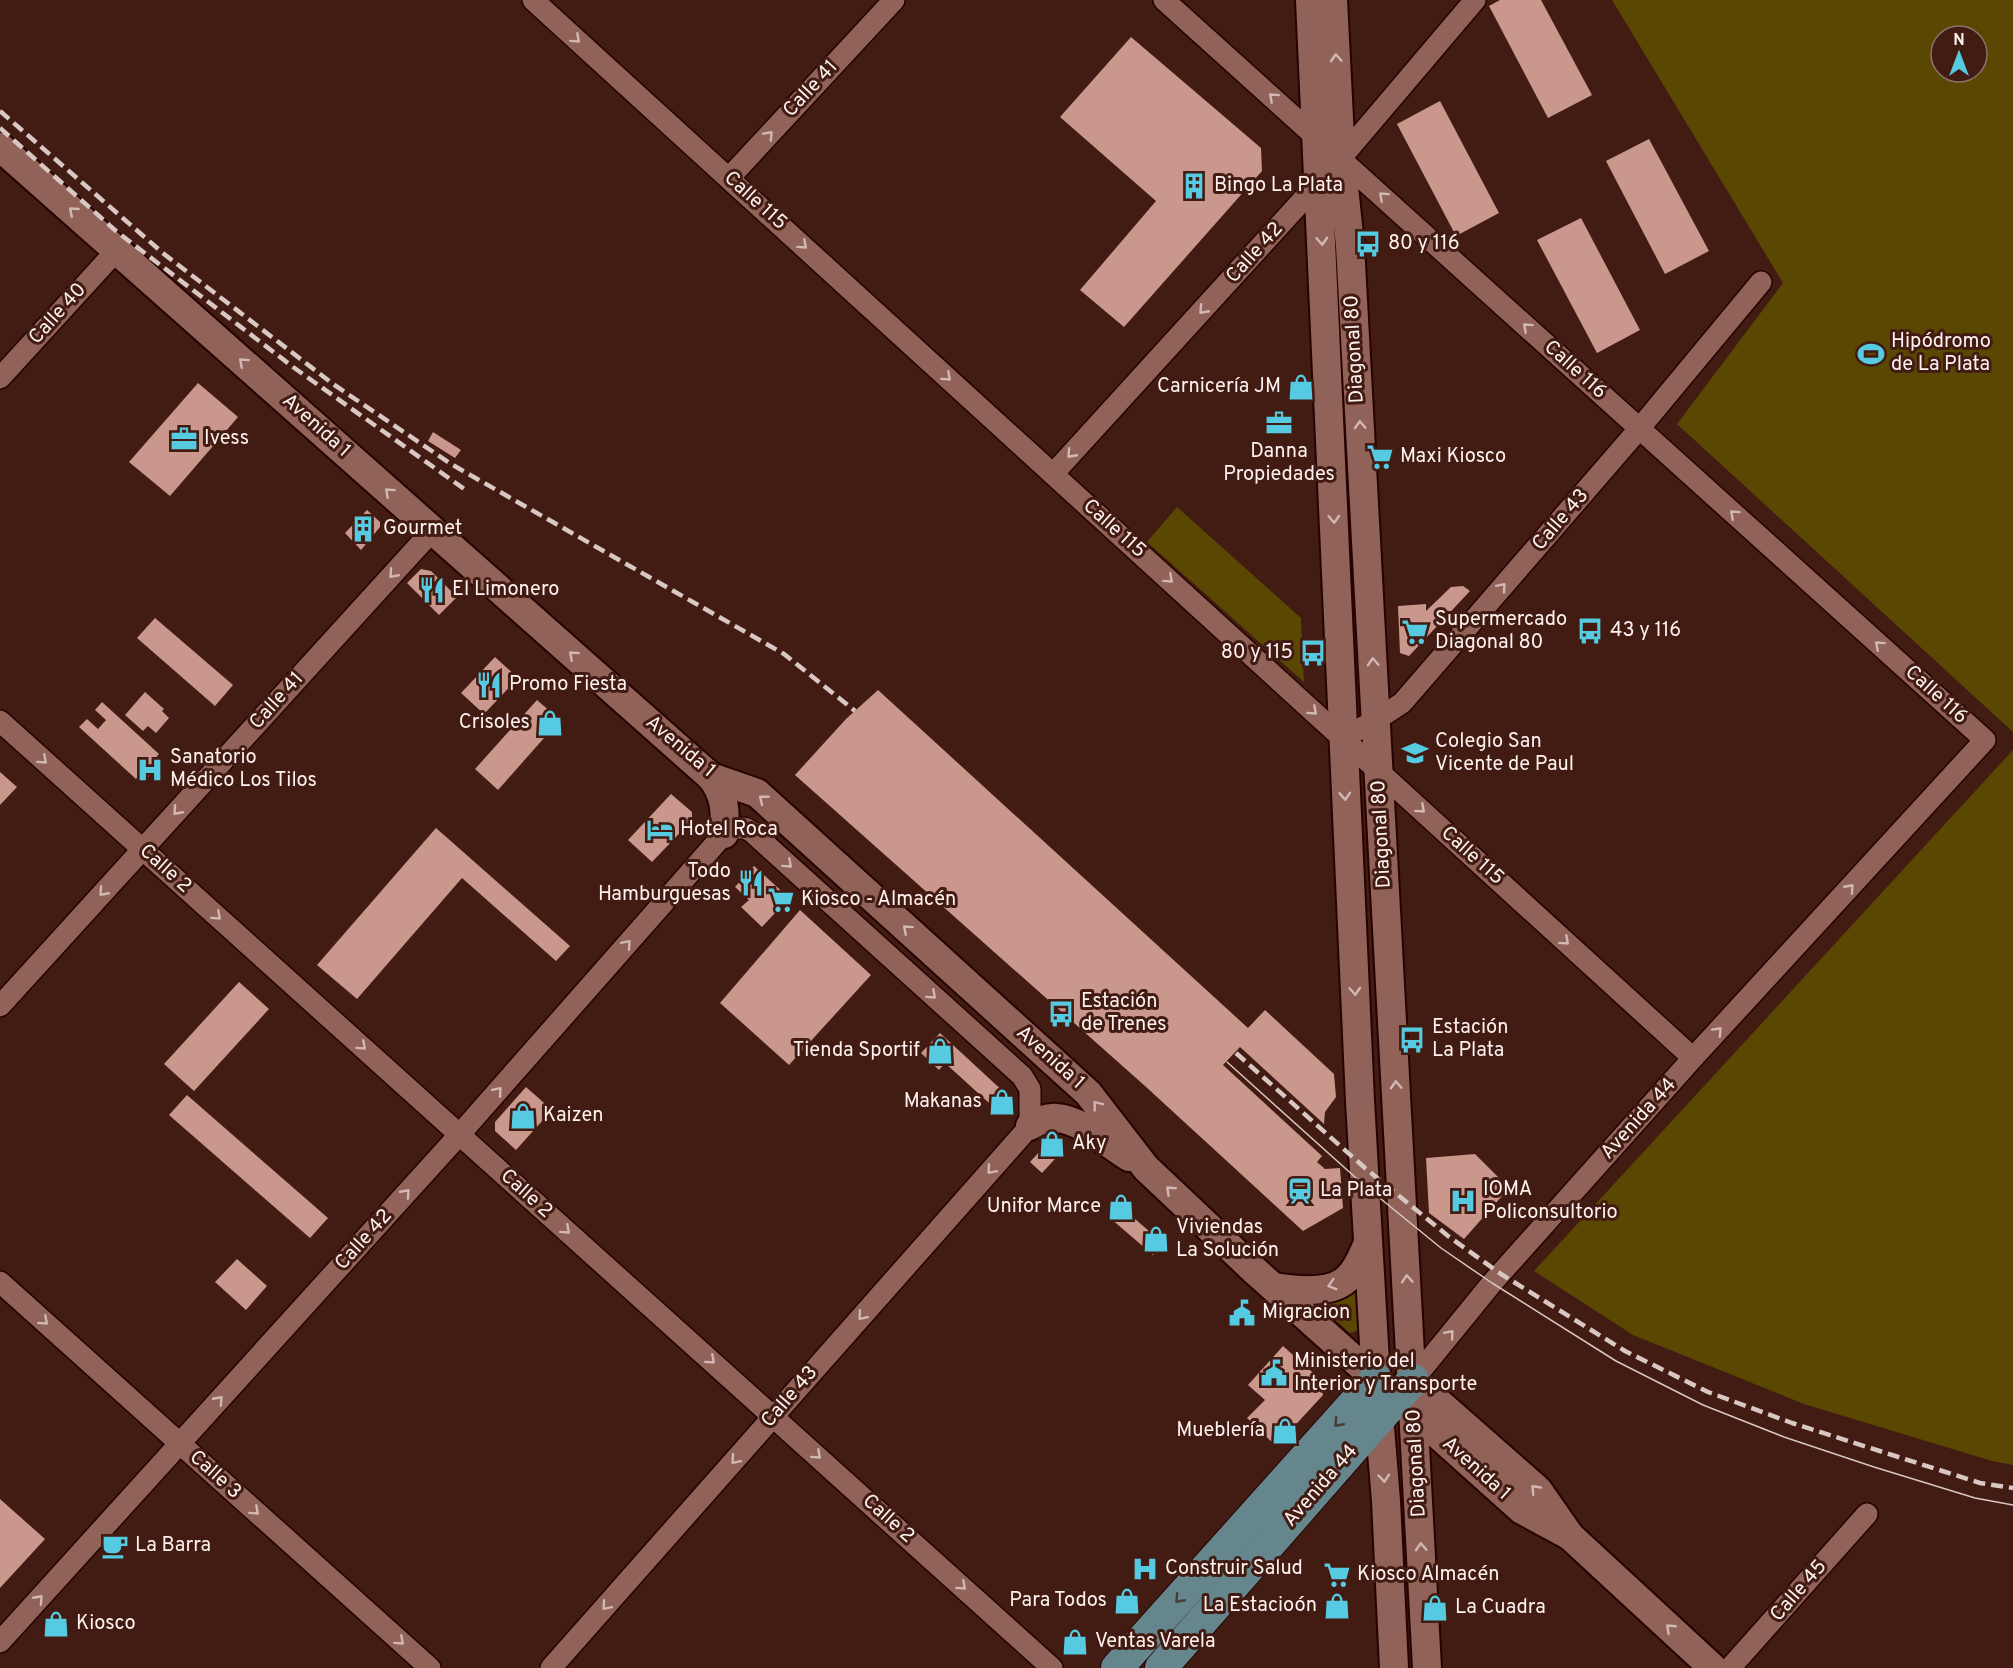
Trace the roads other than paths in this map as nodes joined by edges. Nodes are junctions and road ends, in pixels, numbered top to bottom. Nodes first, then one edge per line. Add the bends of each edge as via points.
1 (533, 0) edge
2 (894, 0) edge
3 (1164, 0) edge
4 (1310, 0) edge
5 (1333, 0) edge
6 (1475, 0) edge
7 (1316, 136) junction
8 (0, 147) edge
9 (1341, 158) junction
10 (729, 177) junction
11 (1319, 182) junction
12 (117, 250) junction
13 (1761, 282) dead end
14 (0, 378) edge
15 (1639, 429) junction
16 (1053, 474) junction
17 (433, 530) junction
18 (1376, 720) junction
19 (0, 721) edge
20 (1343, 738) junction
21 (1985, 740) joint
22 (1378, 770) junction
23 (711, 777) junction
24 (723, 834) junction
25 (142, 849) junction
26 (0, 1006) edge
27 (1693, 1058) junction
28 (1030, 1126) junction
29 (460, 1134) junction
30 (1146, 1168) junction
31 (1368, 1242) junction
32 (0, 1282) edge
33 (1274, 1287) junction
34 (1396, 1398) junction
35 (773, 1416) junction
36 (180, 1444) junction
37 (1867, 1514) dead end
38 (0, 1642) edge
39 (430, 1668) edge
40 (551, 1668) edge
41 (1052, 1668) edge
42 (1117, 1668) edge
43 (1161, 1668) edge
44 (1394, 1668) edge
45 (1427, 1668) edge
46 (1713, 1668) edge
47 (1730, 1668) edge

1 -> 10 street, Calle 115
10 -> 2 street, Calle 41
7 -> 3 street, Calle 116
4 - 7 main road, Diagonal 80
9 -> 5 main road, Diagonal 80
6 - 9 street, Calle 42
7 - 9 street, Calle 116
7 - 11 main road, Diagonal 80
12 -> 8 main road, Avenida 1
9 - 11 street, Calle 42
15 -> 9 street, Calle 116
18 -> 9 main road, Diagonal 80 via 1350,245
10 -> 16 street, Calle 115
11 -> 16 street, Calle 42
11 -> 20 main road, Diagonal 80
12 - 14 street, Calle 40
17 -> 12 main road, Avenida 1
13 - 15 street, Calle 43
18 -> 15 street, Calle 43 via 1402,703
21 -> 15 street, Calle 116
16 -> 20 street, Calle 115
23 -> 17 main road, Avenida 1
17 -> 25 street, Calle 41
18 - 20 street, Calle 43
18 - 22 main road, Diagonal 80
19 -> 25 street, Calle 2
20 - 22 street, Calle 115
20 -> 31 main road, Diagonal 80
27 -> 21 street, Avenida 44
22 -> 27 street, Calle 115
34 -> 22 main road, Diagonal 80
23 - 24 main road via 723,800
30 -> 23 main road, Avenida 1 via 1088,1093 757,793
24 -> 28 street, Avenida 1 via 736,827 752,832 1022,1076 1030,1089
29 -> 24 street, Calle 42
25 -> 26 street, Calle 41
25 -> 29 street, Calle 2
34 -> 27 street, Avenida 44 via 1492,1283
28 - 30 main road via 1048,1118 1067,1120
28 -> 35 street, Calle 43
29 -> 35 street, Calle 2
36 -> 29 street, Calle 42
33 -> 30 main road, Avenida 1
31 -> 33 main road via 1355,1268 1339,1284 1319,1289
31 - 34 main road, Diagonal 80
32 -> 36 street, Calle 3
33 - 34 main road, Avenida 1
34 -> 42 main road, Avenida 44
34 - 43 main road, Avenida 44
34 -> 44 main road, Diagonal 80 via 1386,1501
45 -> 34 main road, Diagonal 80
46 -> 34 main road, Avenida 1 via 1570,1536 1538,1490
35 -> 40 street, Calle 43
35 -> 41 street, Calle 2
38 -> 36 street, Calle 42
36 -> 39 street, Calle 3
37 - 47 street, Calle 45

